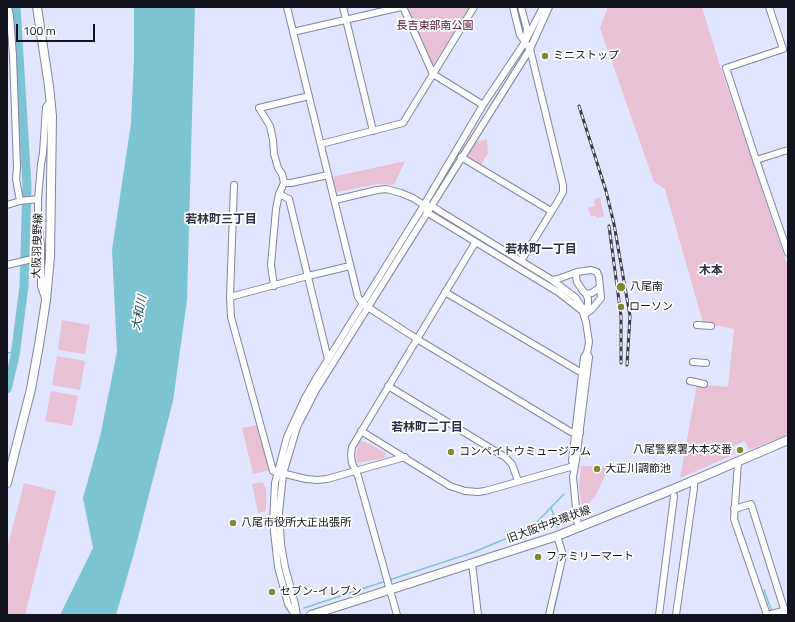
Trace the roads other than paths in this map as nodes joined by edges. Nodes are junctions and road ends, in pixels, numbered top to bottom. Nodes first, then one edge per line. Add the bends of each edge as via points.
1 (8, 7) edge
2 (38, 7) edge
3 (287, 7) edge
4 (343, 7) edge
5 (402, 7) edge
6 (474, 7) edge
7 (513, 7) edge
8 (521, 7) edge
9 (543, 7) edge
10 (549, 7) edge
11 (770, 7) edge
12 (347, 20) junction
13 (293, 32) junction
14 (525, 42) junction
15 (785, 43) edge
16 (530, 49) junction
17 (433, 74) junction
18 (309, 96) junction
19 (51, 101) junction
20 (483, 105) junction
21 (373, 131) junction
22 (320, 144) junction
23 (788, 150) edge
24 (461, 157) junction
25 (756, 160) junction
26 (328, 175) junction
27 (284, 183) junction
28 (234, 185) dead end
29 (279, 194) junction
30 (38, 199) junction
31 (335, 200) junction
32 (20, 201) junction
33 (7, 205) edge
34 (424, 205) junction
35 (432, 206) junction
36 (551, 211) junction
37 (428, 213) junction
38 (475, 243) junction
39 (788, 253) edge
40 (38, 258) junction
41 (521, 261) junction
42 (7, 265) edge
43 (350, 266) junction
44 (577, 272) junction
45 (308, 276) junction
46 (552, 280) junction
47 (274, 286) junction
48 (600, 287) junction
49 (445, 292) junction
50 (586, 294) junction
51 (230, 297) junction
52 (46, 300) junction
53 (365, 306) junction
54 (583, 313) junction
55 (697, 325) dead end
56 (711, 326) dead end
57 (417, 339) junction
58 (587, 353) junction
59 (328, 359) junction
60 (693, 362) dead end
61 (706, 363) dead end
62 (582, 373) junction
63 (690, 381) dead end
64 (704, 384) dead end
65 (388, 386) junction
66 (361, 431) junction
67 (577, 433) junction
68 (788, 440) edge
69 (405, 457) junction
70 (738, 462) junction
71 (574, 466) junction
72 (355, 471) junction
73 (280, 473) junction
74 (694, 480) junction
75 (518, 481) junction
76 (7, 483) edge
77 (674, 496) dead end
78 (734, 509) junction
79 (578, 528) junction
80 (557, 536) junction
81 (472, 563) junction
82 (390, 590) junction
83 (786, 612) edge
84 (296, 615) edge
85 (311, 615) edge
86 (396, 615) edge
87 (478, 615) edge
88 (549, 615) edge
89 (659, 615) edge
90 (676, 615) edge
91 (767, 615) edge

1 - 32 street via 13,64 16,179
2 - 19 main road, 大阪羽曳野線
3 - 13 street
4 - 12 street
5 - 12 street
5 - 17 street
6 - 17 street
7 - 14 street via 520,35
8 - 14 street via 527,29
9 - 14 street
10 - 16 street
11 - 15 street
12 - 13 street
12 - 21 street
13 - 18 street
14 - 16 street
14 - 20 street
15 - 25 street via 783,49 726,68
16 - 24 street
16 - 36 street via 564,185 563,192
17 - 20 street
17 - 21 street via 403,123
18 - 22 street
18 - 27 street via 259,108 270,126 274,154
19 - 30 street via 46,107
19 - 52 main road, 大阪羽曳野線 via 50,257
20 - 34 street
21 - 22 street
22 - 26 street
23 - 25 street
24 - 35 street
24 - 36 street
25 - 39 street
26 - 27 street
26 - 31 street
27 - 29 street
28 - 51 street
29 - 45 street via 290,199
29 - 47 street via 271,265
30 - 32 street
30 - 40 street
31 - 34 street via 386,189 413,198
31 - 43 street
32 - 33 street
34 - 35 street
34 - 37 street
34 - 53 street
35 - 37 street
35 - 41 street
36 - 41 street
37 - 38 street
37 - 53 street
38 - 49 street
38 - 54 street via 558,292
40 - 42 street
40 - 52 street via 40,286
41 - 46 street
43 - 45 street
43 - 53 street via 358,297
44 - 46 street
44 - 48 street via 597,272
44 - 50 street via 577,282
45 - 47 street
45 - 59 street
46 - 54 street via 576,298
47 - 51 street
48 - 50 street
48 - 54 street via 601,298 592,309
49 - 57 street
49 - 62 street
50 - 54 street via 588,304
51 - 73 street via 231,317 271,468
52 - 76 main road, 大阪羽曳野線 via 31,389
53 - 57 street
53 - 59 street
53 - 73 street via 306,410
54 - 58 street via 588,333
55 - 56 street
57 - 65 street
57 - 67 street
58 - 62 street
58 - 67 street
59 - 73 street via 305,398 287,437
60 - 61 street
62 - 67 street
63 - 64 street
65 - 66 street
65 - 75 street via 506,457 512,464
66 - 69 street
66 - 72 street via 352,447
67 - 71 street
68 - 70 main road, 旧大阪中央環状線
69 - 72 street
69 - 75 street via 450,486 464,491 485,491
70 - 74 main road, 旧大阪中央環状線
70 - 78 street
71 - 75 street
71 - 79 street via 573,488
72 - 73 street via 317,480
72 - 82 street
73 - 84 street via 274,500 275,544 288,604
74 - 79 main road, 旧大阪中央環状線
74 - 90 street
77 - 89 street
78 - 83 street via 750,504
78 - 91 street via 734,519
79 - 80 main road, 旧大阪中央環状線
80 - 81 main road, 旧大阪中央環状線
80 - 88 street via 563,555
81 - 82 main road, 旧大阪中央環状線
81 - 87 street
82 - 85 main road, 旧大阪中央環状線
82 - 86 street
83 - 91 street

